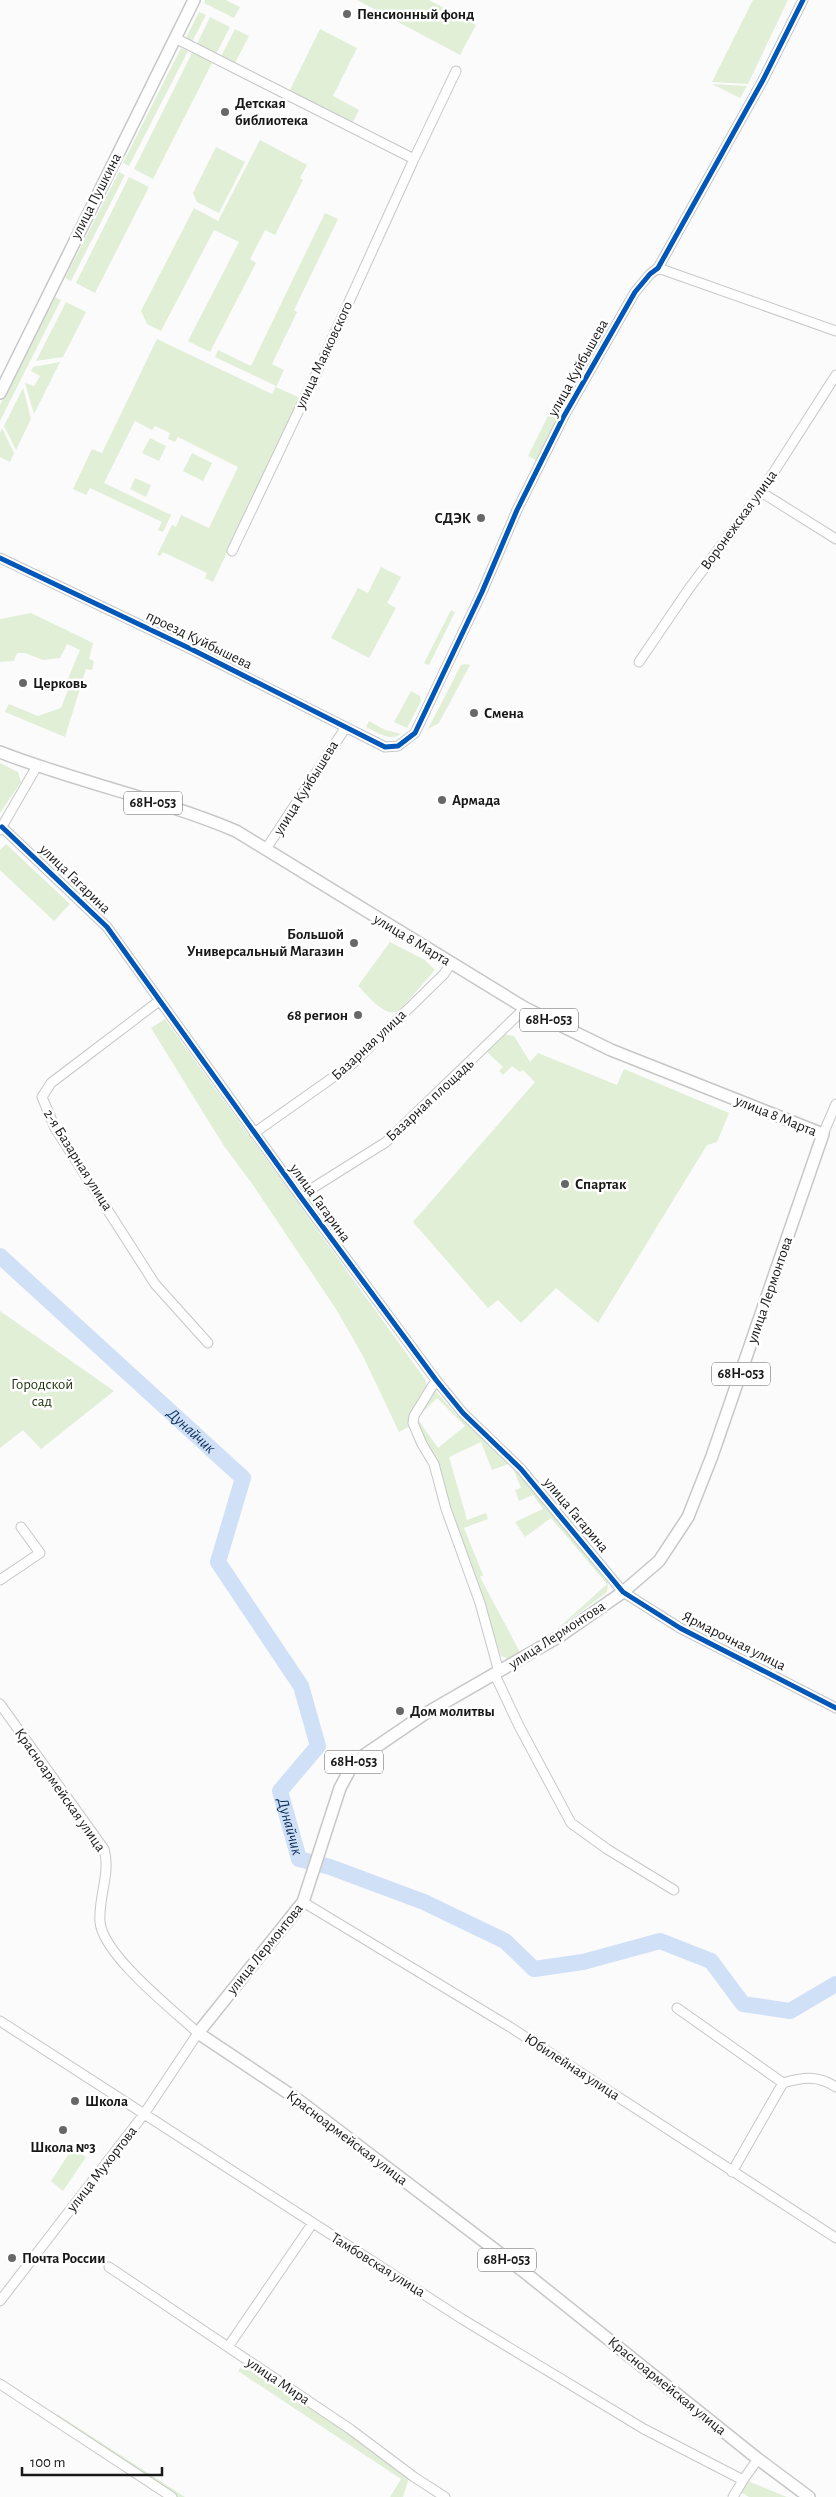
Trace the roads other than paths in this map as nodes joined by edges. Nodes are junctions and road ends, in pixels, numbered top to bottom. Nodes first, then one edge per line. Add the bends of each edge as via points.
1 (194, 0) edge
2 (803, 0) edge
3 (175, 38) junction
4 (456, 71) dead end
5 (414, 159) junction
6 (658, 268) junction
7 (836, 331) edge
8 (836, 375) edge
9 (0, 393) edge
10 (761, 492) junction
11 (836, 539) edge
12 (232, 550) dead end
13 (0, 558) edge
14 (639, 662) dead end
15 (346, 727) junction
16 (385, 747) joint
17 (0, 752) edge
18 (37, 766) junction
19 (1, 829) edge
20 (266, 849) junction
21 (451, 963) junction
22 (159, 1001) junction
23 (525, 1008) junction
24 (836, 1104) edge
25 (254, 1134) junction
26 (823, 1134) junction
27 (300, 1196) junction
28 (208, 1343) dead end
29 (436, 1380) junction
30 (21, 1527) dead end
31 (0, 1580) edge
32 (623, 1592) junction
33 (497, 1674) junction
34 (0, 1704) edge
35 (836, 1708) edge
36 (674, 1890) dead end
37 (303, 1902) junction
38 (677, 2008) dead end
39 (0, 2021) edge
40 (198, 2033) junction
41 (783, 2082) junction
42 (836, 2087) edge
43 (144, 2114) junction
44 (732, 2172) junction
45 (312, 2224) junction
46 (836, 2238) edge
47 (108, 2267) dead end
48 (0, 2301) edge
49 (228, 2347) junction
50 (0, 2384) edge
51 (758, 2459) junction
52 (743, 2480) junction
53 (172, 2497) edge
54 (445, 2497) edge
55 (733, 2497) edge
56 (809, 2497) edge

1 - 3 main road, улица Пушкина
2 - 6 street, улица Куйбышева via 763,80
3 - 5 street
3 - 9 main road, улица Пушкина
4 - 5 street, улица Маяковского
5 - 12 street, улица Маяковского via 322,363
6 - 7 street
6 - 16 street, улица Куйбышева via 635,292 564,416 517,510 415,733 398,746
8 - 10 street, Воронежская улица
10 - 11 street
10 - 14 street, Воронежская улица
13 - 15 street, проезд Куйбышева
15 - 16 street, проезд Куйбышева
15 - 20 street, улица Куйбышева
17 - 18 main road, улица 8 Марта / 68Н-053
18 - 19 street
18 - 20 main road, улица 8 Марта / 68Н-053 via 212,821
19 - 22 street, улица Гагарина via 107,928
20 - 21 main road, улица 8 Марта / 68Н-053
21 - 23 main road, улица 8 Марта / 68Н-053
21 - 25 street, Базарная улица via 444,974 352,1064
22 - 25 street, улица Гагарина
22 - 28 street, 2-я Базарная улица via 51,1083 42,1097 55,1128 155,1284
23 - 26 main road, улица 8 Марта / 68Н-053 via 611,1050
23 - 27 street, Базарная площадь via 392,1137
24 - 26 street, улица Лермонтова
25 - 27 street, улица Гагарина
26 - 32 main road, улица Лермонтова / 68Н-053 via 688,1518 659,1561
27 - 29 street, улица Гагарина
29 - 32 street, улица Гагарина via 463,1413 521,1469
29 - 33 street via 413,1423 434,1464 446,1509 480,1603
30 - 31 street via 40,1553
32 - 33 main road, улица Лермонтова / 68Н-053 via 560,1636
32 - 35 street, Ярмарочная улица via 680,1628
33 - 36 street via 519,1726 571,1823
33 - 37 main road, улица Лермонтова / 68Н-053 via 423,1716 354,1762 340,1788
34 - 40 street, Красноармейская улица via 104,1849 106,1877 100,1921 108,1944 136,1976
37 - 40 main road, улица Лермонтова / 68Н-053
37 - 44 street, Юбилейная улица via 510,2026
38 - 41 street
39 - 43 street, Тамбовская улица
40 - 43 street, улица Мухортова
40 - 51 main road, Красноармейская улица / 68Н-053 via 305,2105 523,2271
41 - 42 street via 803,2077 825,2080
41 - 44 street
43 - 45 street, Тамбовская улица
43 - 48 street, улица Мухортова
44 - 46 street, Юбилейная улица
45 - 49 street
45 - 52 street, Тамбовская улица via 644,2430
47 - 49 street, улица Мира
49 - 54 street, улица Мира
50 - 53 street
51 - 52 street
51 - 56 main road, Красноармейская улица / 68Н-053
52 - 55 street

